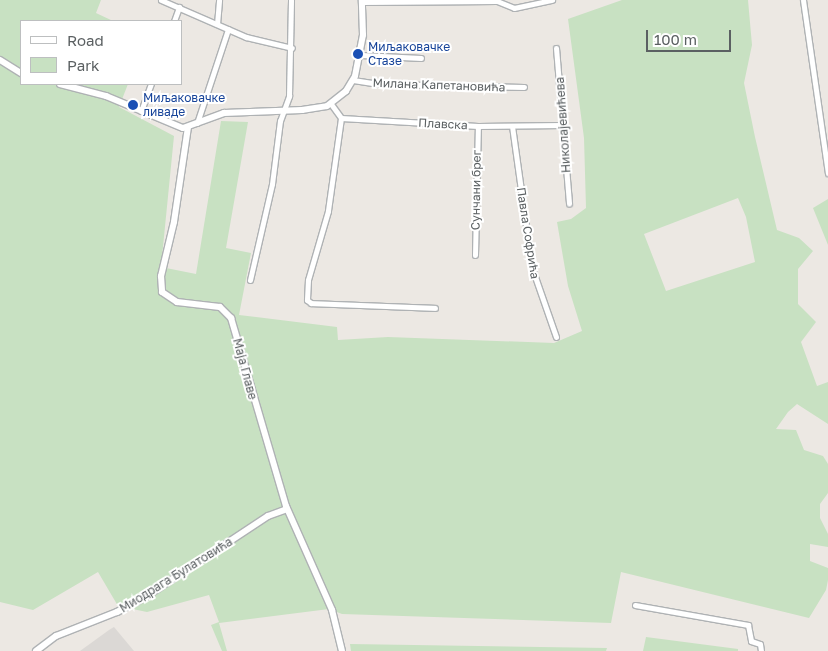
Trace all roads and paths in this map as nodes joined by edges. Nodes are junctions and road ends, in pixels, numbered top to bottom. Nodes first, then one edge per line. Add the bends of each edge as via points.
1 (161, 0) edge
2 (219, 0) edge
3 (291, 0) edge
4 (552, 0) edge
5 (803, 0) edge
6 (362, 1) edge
7 (179, 8) junction
8 (174, 20) edge
9 (217, 24) junction
10 (228, 29) junction
11 (292, 48) junction
12 (556, 48) dead end
13 (361, 55) junction
14 (421, 58) dead end
15 (0, 60) edge
16 (20, 72) edge
17 (353, 80) junction
18 (65, 85) edge
19 (151, 85) edge
20 (524, 87) dead end
21 (331, 104) junction
22 (141, 111) junction
23 (285, 111) junction
24 (342, 118) junction
25 (197, 123) junction
26 (562, 125) junction
27 (478, 126) junction
28 (512, 126) junction
29 (188, 127) junction
30 (828, 173) edge
31 (569, 203) dead end
32 (475, 255) dead end
33 (250, 280) dead end
34 (435, 308) dead end
35 (556, 338) dead end
36 (287, 509) junction
37 (635, 606) dead end
38 (36, 651) edge
39 (342, 651) edge
40 (761, 651) edge

1 - 7 street
2 - 9 street
3 - 11 street
4 - 6 street via 514,8 496,1
5 - 30 street
6 - 13 street
7 - 8 street
7 - 9 street
9 - 10 street
10 - 11 street via 251,39
10 - 25 street
11 - 23 street via 290,96
12 - 26 street, Николајевићева
13 - 14 street
13 - 17 street
15 - 16 street
17 - 20 street, Милана Капетановића via 378,84
17 - 21 street
18 - 22 street via 90,90
19 - 22 street
21 - 23 street
21 - 24 street
22 - 29 street via 176,126
23 - 25 street via 237,111 212,115
23 - 33 street via 280,121 263,230
24 - 27 street, Плавска
24 - 34 street via 328,211 308,280 307,300 311,303
25 - 29 street
26 - 28 street, Плавска
26 - 31 street, Николајевићева
27 - 28 street, Плавска
27 - 32 street, Сунчани брег
28 - 35 street, Павла Софрића via 532,268
29 - 36 street, Маја Главе via 161,288 172,300 217,306 229,315
36 - 38 street, Миодрага Булатовића via 268,516 147,596 117,612 56,636
36 - 39 street, Маја Главе via 332,610
37 - 40 street via 748,625 751,641 760,644

